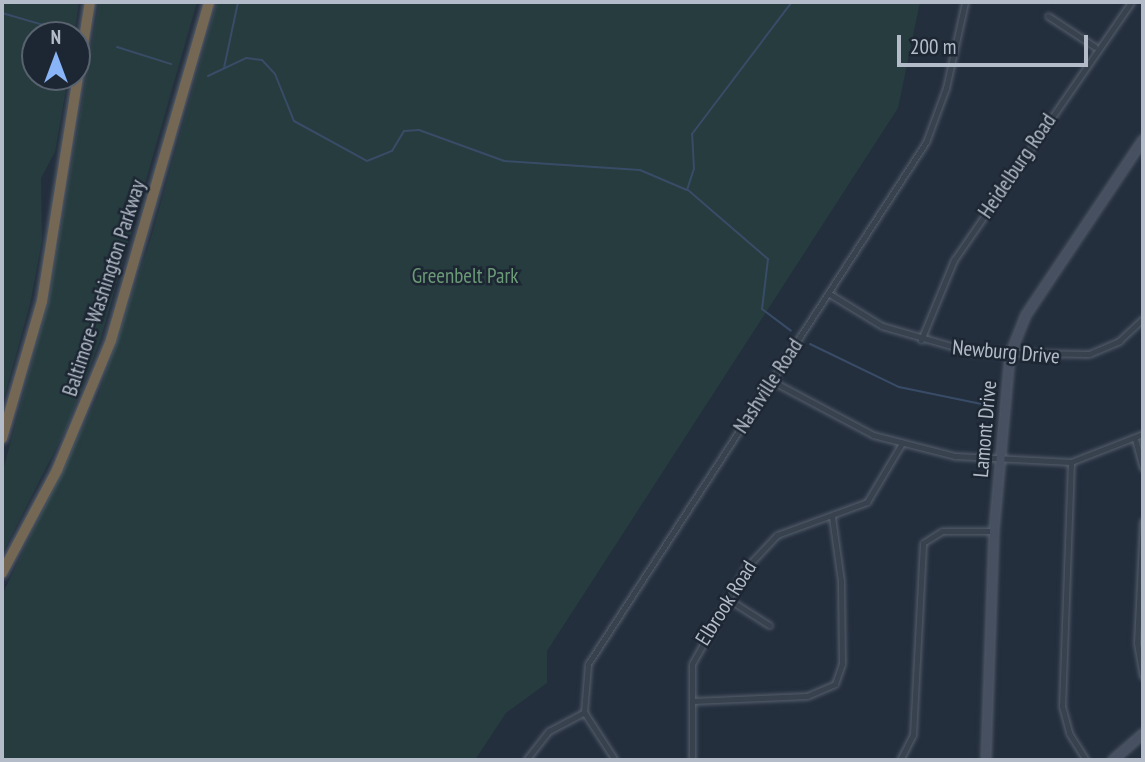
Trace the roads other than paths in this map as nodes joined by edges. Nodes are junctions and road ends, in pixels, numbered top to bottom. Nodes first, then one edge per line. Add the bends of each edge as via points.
1 (90, 2) edge
2 (209, 2) edge
3 (965, 2) edge
4 (1131, 2) edge
5 (1048, 16) dead end
6 (1095, 47) junction
7 (1143, 140) edge
8 (828, 293) junction
9 (1143, 319) edge
10 (921, 340) junction
11 (1010, 355) junction
12 (772, 381) junction
13 (1143, 434) edge
14 (2, 438) edge
15 (1135, 439) junction
16 (902, 443) junction
17 (999, 459) junction
18 (1071, 462) junction
19 (1143, 468) edge
20 (832, 517) junction
21 (1143, 521) edge
22 (994, 531) junction
23 (2, 573) edge
24 (728, 599) junction
25 (769, 625) dead end
26 (1143, 676) edge
27 (692, 701) junction
28 (584, 712) junction
29 (1143, 734) edge
30 (526, 760) edge
31 (615, 760) edge
32 (692, 760) edge
33 (900, 760) edge
34 (986, 760) edge
35 (1086, 760) edge
36 (1113, 760) edge

1 - 14 highway via 49,266
2 - 23 highway, Baltimore-Washington Parkway via 111,340 57,470
3 - 8 street, Nashville Road via 930,134
4 - 6 street, Heidelburg Road
5 - 6 street
6 - 10 street, Heidelburg Road via 949,268
7 - 11 street, Lamont Drive via 1031,308
8 - 10 street, Newburg Drive
8 - 12 street, Nashville Road
9 - 11 street, Newburg Drive via 1119,341 1089,354
10 - 11 street, Newburg Drive
11 - 17 street, Lamont Drive
12 - 16 street via 839,421
12 - 28 street, Nashville Road via 588,664
13 - 15 street
15 - 18 street
15 - 19 street
16 - 17 street
16 - 20 street, Elbrook Road via 874,495
17 - 18 street
17 - 22 street, Lamont Drive
18 - 35 street via 1062,706 1069,733
20 - 24 street, Elbrook Road via 777,535 756,554
20 - 27 street via 841,580 842,664 835,684 807,696
21 - 26 street via 1137,643
22 - 33 street via 942,531 923,543 914,724
22 - 34 street, Lamont Drive
24 - 25 street
24 - 27 street, Elbrook Road via 696,650
27 - 32 street, Elbrook Road
28 - 30 street via 549,731
28 - 31 street
29 - 36 street

